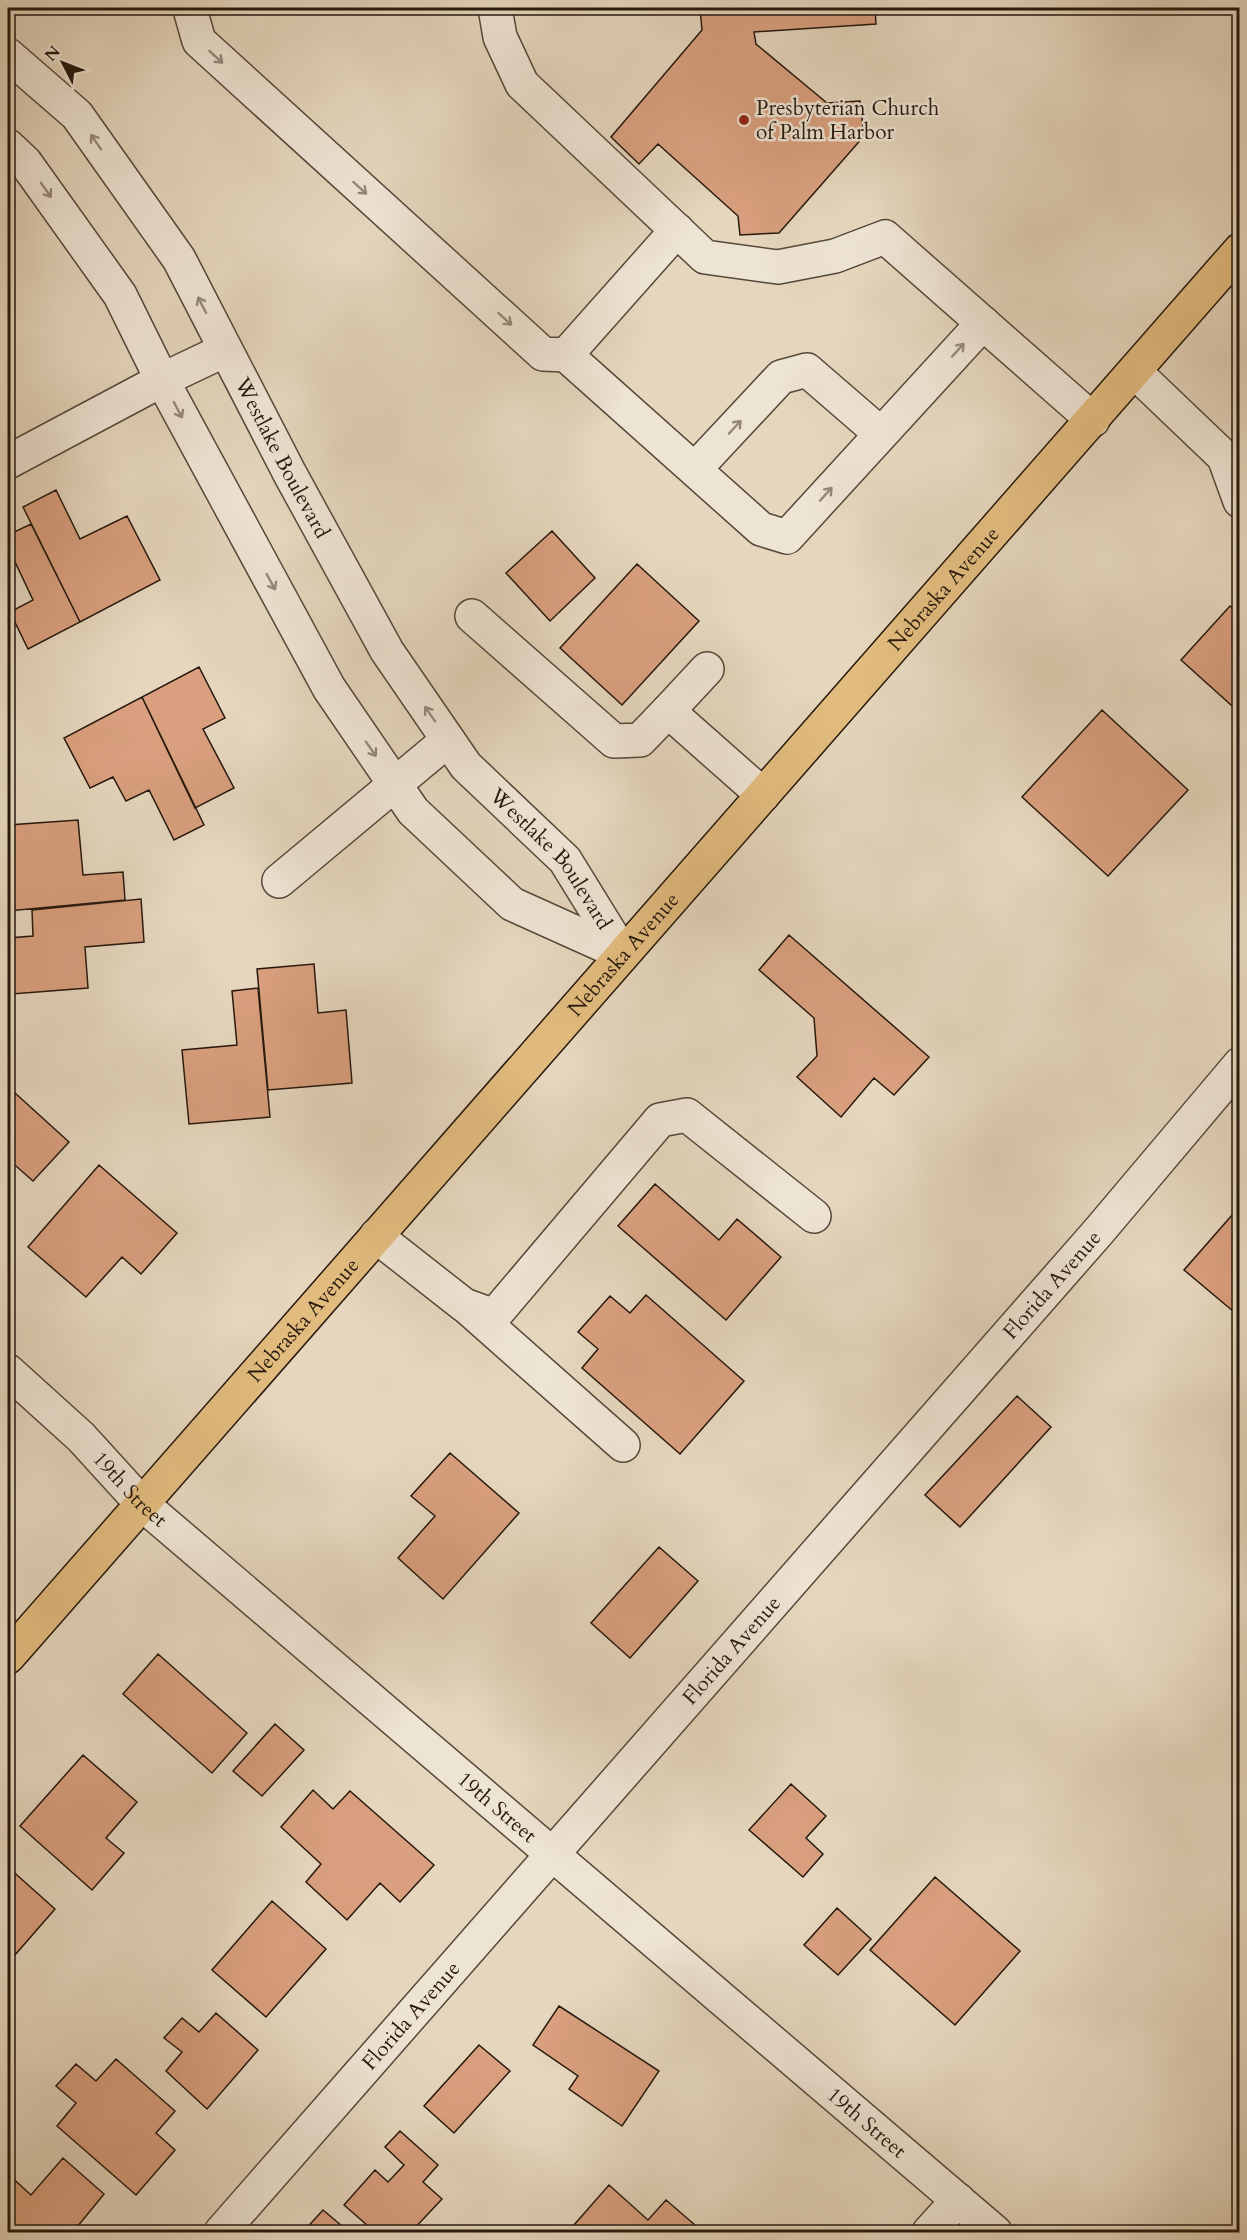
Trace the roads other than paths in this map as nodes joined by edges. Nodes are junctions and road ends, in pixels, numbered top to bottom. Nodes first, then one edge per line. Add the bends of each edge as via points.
1 (192, 8) edge
2 (495, 8) edge
3 (8, 55) edge
4 (8, 146) edge
5 (677, 230) junction
6 (1239, 250) edge
7 (983, 323) junction
8 (225, 350) junction
9 (566, 355) junction
10 (1135, 372) junction
11 (162, 380) junction
12 (1093, 420) junction
13 (881, 434) junction
14 (8, 462) edge
15 (695, 470) junction
16 (1239, 501) edge
17 (472, 616) dead end
18 (707, 669) dead end
19 (668, 711) junction
20 (448, 740) junction
21 (394, 783) junction
22 (763, 795) junction
23 (279, 881) dead end
24 (623, 954) junction
25 (1239, 1064) edge
26 (814, 1216) dead end
27 (376, 1236) junction
28 (464, 1305) junction
29 (8, 1371) edge
30 (623, 1445) dead end
31 (142, 1504) junction
32 (8, 1657) edge
33 (550, 1855) junction
34 (958, 2200) junction
35 (221, 2232) edge
36 (929, 2232) edge
37 (994, 2232) edge

1 -> 9 street via 199,41 543,354
2 - 5 street via 500,37 522,84
8 -> 3 street, Westlake Boulevard via 179,259 77,115
4 -> 11 street, Westlake Boulevard via 26,162 120,296
5 - 7 street via 705,257 778,267 835,256 885,237
5 - 9 street
6 - 10 main road, Nebraska Avenue
7 - 12 street
13 -> 7 street
8 - 11 street
20 -> 8 street, Westlake Boulevard via 387,651
9 - 15 street
10 - 12 main road, Nebraska Avenue
10 - 16 street via 1224,457
11 - 14 street
11 -> 21 street, Westlake Boulevard via 329,688
12 - 22 main road, Nebraska Avenue
15 -> 13 street via 782,377 807,370
15 -> 13 street via 761,529 787,537
17 - 19 street via 614,741 640,740
18 - 19 street
19 - 22 street
20 - 21 street
20 - 24 street, Westlake Boulevard via 466,766 565,860
21 - 23 street
21 - 24 street, Westlake Boulevard via 413,811 512,904
22 - 24 main road, Nebraska Avenue
24 - 27 main road, Nebraska Avenue
25 - 33 street, Florida Avenue via 1099,1231
26 - 28 street via 687,1115 660,1120 494,1316
27 - 28 street
27 - 31 main road, Nebraska Avenue
28 - 30 street
29 - 31 street, 19th Street via 81,1437
31 - 32 main road, Nebraska Avenue
31 - 33 street, 19th Street
33 - 34 street, 19th Street
33 - 35 street, Florida Avenue
34 - 36 street
34 - 37 street, 19th Street

